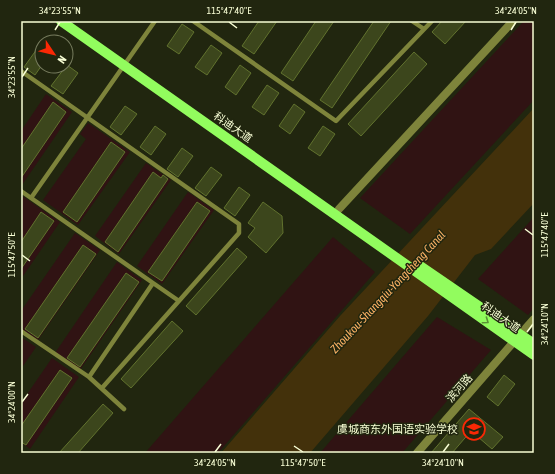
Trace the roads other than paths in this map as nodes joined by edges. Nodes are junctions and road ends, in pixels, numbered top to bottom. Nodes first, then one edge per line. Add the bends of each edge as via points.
1 (61, 21) edge
2 (72, 21) edge
3 (155, 21) edge
4 (193, 21) edge
5 (412, 21) edge
6 (432, 21) edge
7 (513, 21) edge
8 (424, 29) junction
9 (126, 63) junction
10 (21, 71) edge
11 (88, 117) junction
12 (21, 191) edge
13 (31, 198) junction
14 (339, 209) junction
15 (393, 251) junction
16 (153, 283) junction
17 (179, 301) junction
18 (534, 319) edge
19 (21, 331) edge
20 (517, 337) junction
21 (534, 344) edge
22 (534, 355) edge
23 (88, 377) junction
24 (102, 388) junction
25 (124, 409) dead end
26 (417, 453) edge

1 - 9 main road, 科迪大道
2 - 9 main road, 科迪大道
3 - 9 lane
4 - 8 lane via 336,121
5 - 8 lane
6 - 8 lane
7 - 14 street
9 - 11 lane
9 - 14 main road, 科迪大道
9 - 15 main road, 科迪大道
10 - 11 lane
11 - 13 lane
11 - 17 lane via 239,224 239,233
12 - 13 lane
13 - 16 lane
14 - 15 main road, 科迪大道
15 - 20 main road, 科迪大道
16 - 17 lane
16 - 23 lane
17 - 24 lane
18 - 20 street, 滨河路
19 - 23 lane
20 - 21 main road, 科迪大道
20 - 22 main road, 科迪大道
20 - 26 street, 滨河路
23 - 24 lane
24 - 25 lane

